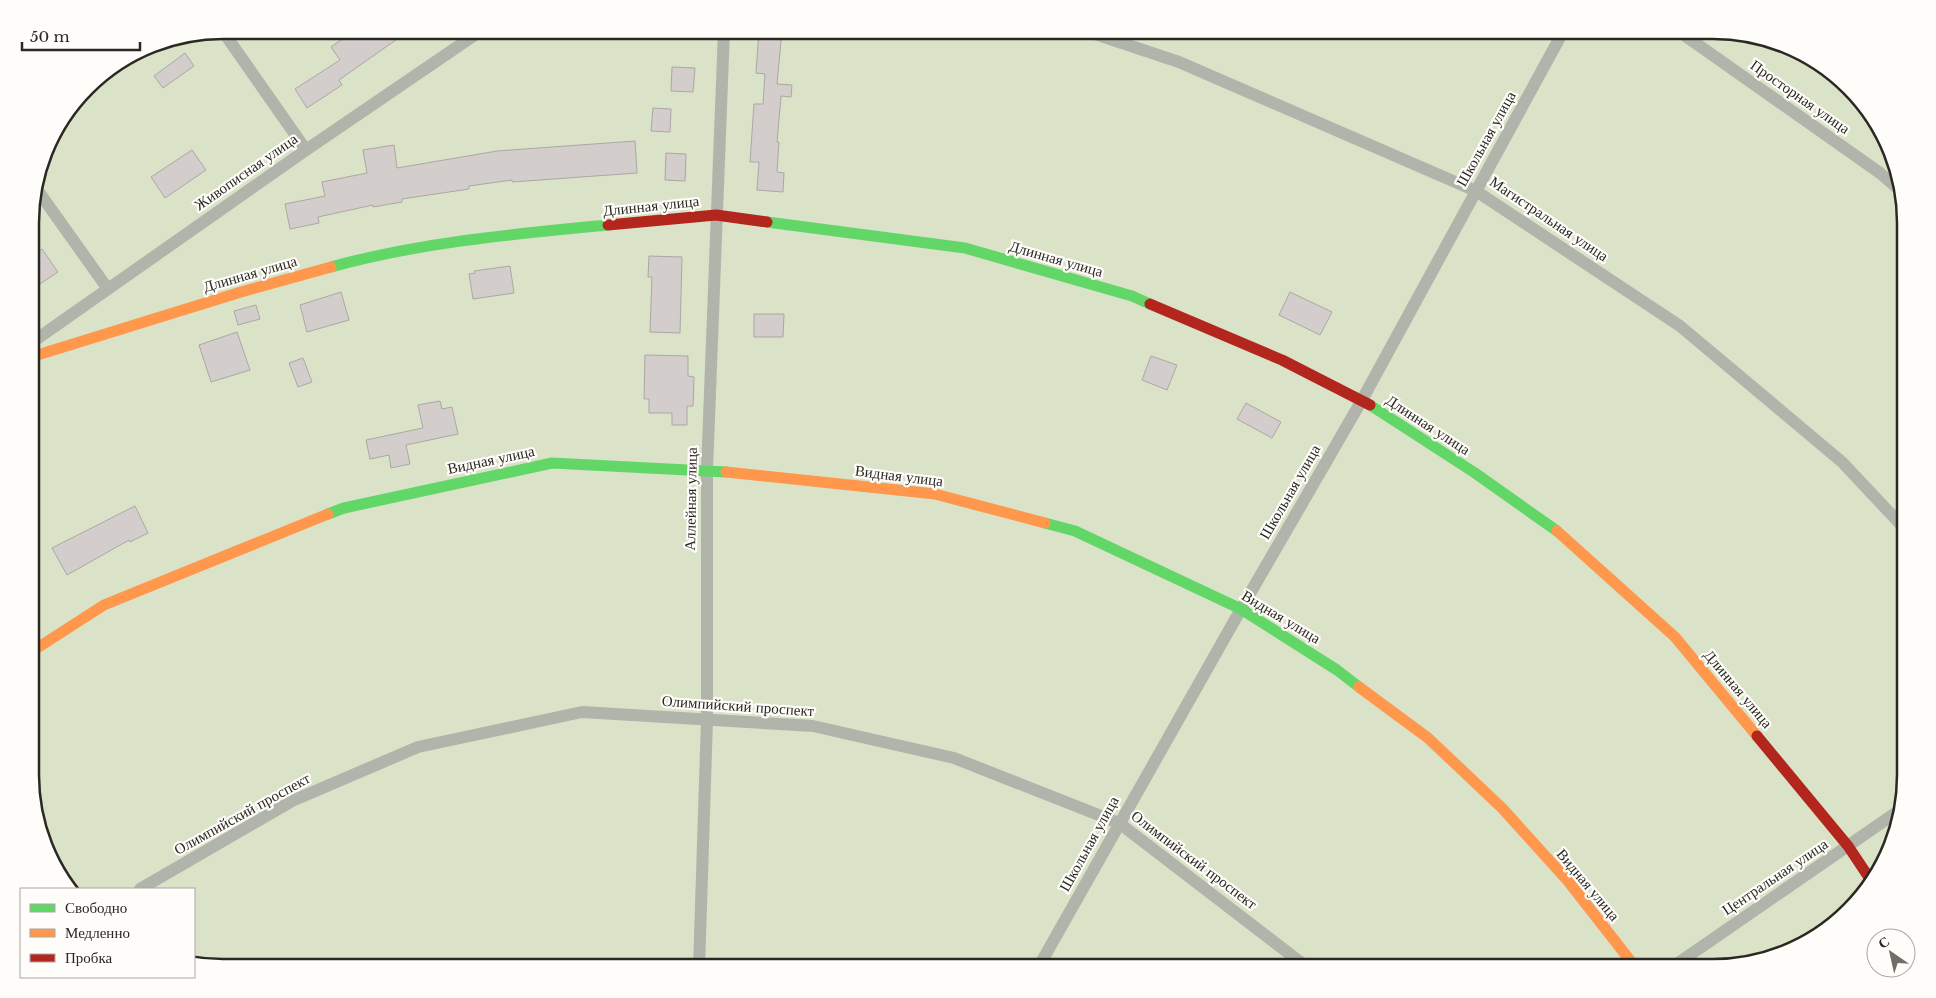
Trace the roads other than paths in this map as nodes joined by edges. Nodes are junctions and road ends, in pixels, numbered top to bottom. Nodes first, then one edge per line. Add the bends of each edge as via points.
1 (228, 39) edge
2 (469, 39) edge
3 (724, 39) edge
4 (1110, 39) edge
5 (1559, 39) edge
6 (1690, 39) edge
7 (306, 150) junction
8 (1893, 184) edge
9 (1476, 190) junction
10 (41, 195) edge
11 (716, 215) junction
12 (108, 289) junction
13 (39, 337) edge
14 (39, 355) edge
15 (1362, 400) junction
16 (707, 470) junction
17 (1897, 520) edge
18 (1241, 609) junction
19 (39, 647) edge
20 (707, 720) junction
21 (1893, 815) edge
22 (1119, 823) junction
23 (1848, 846) junction
24 (1867, 875) edge
25 (142, 888) edge
26 (699, 959) edge
27 (1043, 959) edge
28 (1296, 959) edge
29 (1629, 959) edge
30 (1684, 959) edge

1 - 7 street
2 - 7 street, Живописная улица
3 - 11 street, Аллейная улица
4 - 9 street, Магистральная улица via 1179,62
5 - 9 street, Школьная улица
6 - 8 street, Просторная улица
7 - 12 street, Живописная улица
9 - 15 street, Школьная улица
9 - 17 street, Магистральная улица via 1680,326 1842,462
10 - 12 street
11 - 14 street, Длинная улица via 468,239 352,261
11 - 15 street, Длинная улица via 965,248 1132,296 1282,360
11 - 16 street, Аллейная улица
12 - 13 street, Живописная улица
15 - 18 street, Школьная улица
15 - 23 street, Длинная улица via 1475,473 1561,534 1675,637
16 - 18 street, Видная улица via 935,494 1076,531
16 - 19 street, Видная улица via 552,463 344,508 104,605
16 - 20 street, Аллейная улица
18 - 22 street, Школьная улица
18 - 29 street, Видная улица via 1337,670 1428,738 1502,808 1568,881
20 - 22 street, Олимпийский проспект via 813,726 954,758
20 - 25 street, Олимпийский проспект via 582,712 418,746 292,801
20 - 26 street, Аллейная улица
21 - 23 street, Центральная улица
22 - 27 street, Школьная улица
22 - 28 street, Олимпийский проспект
23 - 24 street, Длинная улица
23 - 30 street, Центральная улица

